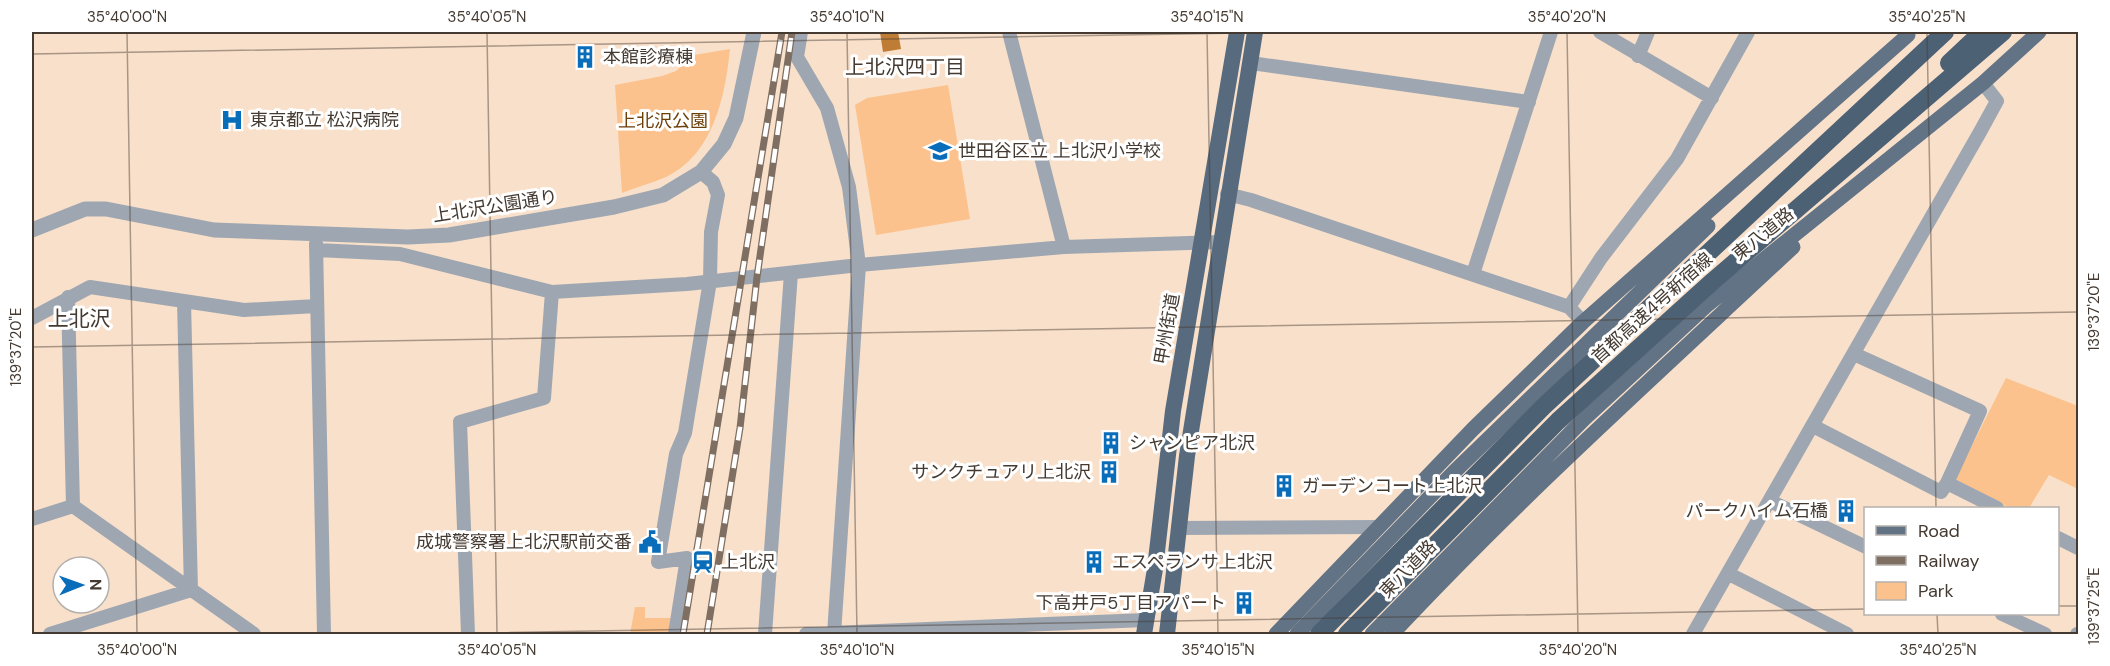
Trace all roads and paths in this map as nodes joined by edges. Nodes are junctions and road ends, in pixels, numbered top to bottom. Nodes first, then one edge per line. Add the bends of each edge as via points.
1 (754, 32) edge
2 (801, 32) edge
3 (1009, 32) edge
4 (1237, 32) edge
5 (1255, 32) edge
6 (1551, 32) edge
7 (1600, 32) edge
8 (1648, 32) edge
9 (1748, 32) edge
10 (1945, 32) edge
11 (1959, 32) edge
12 (1982, 32) edge
13 (2003, 32) edge
14 (2040, 32) edge
15 (1910, 33) edge
16 (1638, 56) junction
17 (1251, 63) junction
18 (1983, 83) junction
19 (1712, 98) junction
20 (1529, 102) junction
21 (1829, 141) junction
22 (1897, 151) junction
23 (1847, 164) junction
24 (701, 172) junction
25 (1227, 194) junction
26 (32, 231) edge
27 (314, 232) junction
28 (1201, 242) junction
29 (1220, 242) junction
30 (1064, 247) junction
31 (317, 250) junction
32 (859, 265) junction
33 (791, 273) junction
34 (1473, 274) junction
35 (710, 281) junction
36 (552, 292) junction
37 (68, 297) junction
38 (184, 301) junction
39 (317, 306) junction
40 (1569, 307) junction
41 (32, 318) edge
42 (1583, 322) junction
43 (1854, 354) junction
44 (1813, 426) junction
45 (1947, 483) junction
46 (1770, 501) junction
47 (1406, 502) junction
48 (73, 506) junction
49 (1995, 507) edge
50 (32, 519) edge
51 (1378, 526) junction
52 (1180, 528) junction
53 (2059, 538) edge
54 (1864, 546) edge
55 (2079, 548) edge
56 (1463, 559) junction
57 (1728, 574) junction
58 (191, 590) junction
59 (2004, 615) edge
60 (1145, 627) edge
61 (50, 634) edge
62 (255, 634) edge
63 (324, 634) edge
64 (468, 634) edge
65 (675, 634) edge
66 (765, 634) edge
67 (806, 634) edge
68 (834, 634) edge
69 (1167, 634) edge
70 (1276, 634) edge
71 (1297, 634) edge
72 (1319, 634) edge
73 (1347, 634) edge
74 (1372, 634) edge
75 (1392, 634) edge
76 (1693, 634) edge
77 (1847, 634) edge
78 (2045, 634) edge

1 - 24 street, 上北沢公園通り via 736,118 724,144
2 - 32 street via 797,57 827,108 849,187
3 - 30 street
4 - 28 highway, 甲州街道
5 - 17 highway
6 - 20 street
7 - 16 street
8 - 16 street
9 - 19 street
10 - 21 highway, 首都高速4号新宿線
11 - 21 highway
12 - 23 highway
13 - 23 highway, 首都高速4号新宿線
14 - 18 main road, 東八道路
15 - 42 main road
15 - 71 main road, 東八道路 via 1462,465
16 - 19 street
17 - 20 street
17 - 25 highway
18 - 22 main road, 東八道路
18 - 43 street via 1997,101
19 - 40 street via 1677,159 1601,258
20 - 34 street
21 - 72 highway, 首都高速4号新宿線 via 1543,407
22 - 56 main road via 1584,440
22 - 74 main road, 東八道路 via 1706,306 1584,419
23 - 73 highway, 首都高速4号新宿線 via 1558,421
24 - 27 street, 上北沢公園通り via 663,195 449,235
24 - 35 street via 713,182 718,195 711,232
25 - 29 highway
25 - 34 street
26 - 27 street, 上北沢公園通り via 69,213 96,209 214,230
27 - 31 street
28 - 29 street
28 - 30 street
28 - 60 highway, 甲州街道 via 1173,411
29 - 52 highway via 1187,456
30 - 32 street
31 - 36 street via 400,254
31 - 39 street
32 - 33 street
32 - 68 street
33 - 35 street
33 - 66 street
34 - 40 street
35 - 36 street
35 - 65 street via 685,433 675,454 658,562 687,558
36 - 64 street via 544,398 460,422
37 - 38 street via 90,287
37 - 41 street
37 - 48 street
38 - 39 street via 244,310
38 - 58 street
39 - 63 street
40 - 42 street
42 - 47 main road via 1473,429
43 - 44 street
43 - 45 street via 1980,411
44 - 45 street via 1941,492
44 - 46 street
45 - 49 street
46 - 54 street
46 - 57 street
47 - 51 main road
47 - 56 main road
48 - 50 street
48 - 58 street
51 - 52 street
51 - 70 main road
52 - 69 highway
53 - 55 street
56 - 75 main road
57 - 76 street
57 - 77 street
58 - 61 street
58 - 62 street
59 - 78 street
60 - 68 street
67 - 68 street

